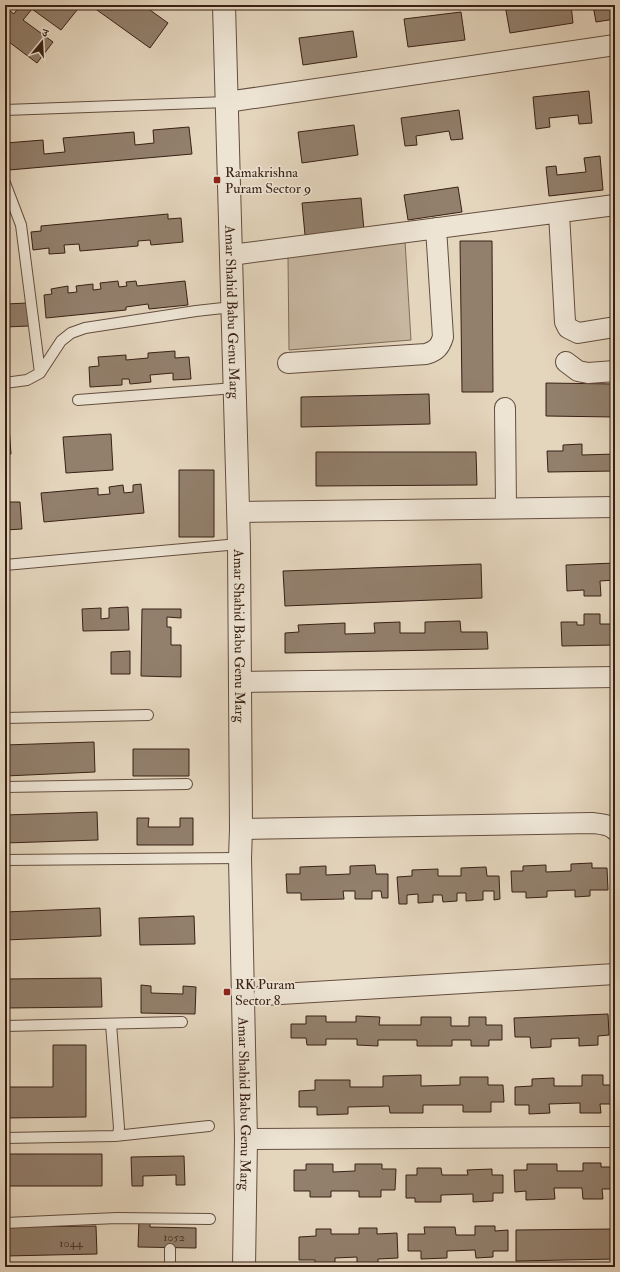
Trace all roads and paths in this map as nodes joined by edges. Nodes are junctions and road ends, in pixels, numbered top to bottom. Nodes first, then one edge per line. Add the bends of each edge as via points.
1 (224, 5) edge
2 (615, 45) edge
3 (227, 102) junction
4 (5, 110) edge
5 (5, 183) edge
6 (615, 205) edge
7 (559, 213) junction
8 (436, 228) junction
9 (231, 255) junction
10 (232, 307) junction
11 (615, 328) edge
12 (566, 362) dead end
13 (288, 363) dead end
14 (615, 371) edge
15 (40, 374) junction
16 (5, 383) edge
17 (234, 388) junction
18 (78, 400) dead end
19 (505, 408) dead end
20 (615, 507) edge
21 (506, 508) junction
22 (238, 512) junction
23 (239, 544) junction
24 (5, 566) edge
25 (615, 678) edge
26 (240, 682) junction
27 (148, 715) dead end
28 (5, 718) edge
29 (187, 784) dead end
30 (5, 787) edge
31 (241, 829) junction
32 (615, 830) edge
33 (240, 858) junction
34 (5, 860) edge
35 (615, 974) edge
36 (264, 995) dead end
37 (182, 1022) dead end
38 (111, 1024) junction
39 (5, 1026) edge
40 (209, 1126) dead end
41 (115, 1136) junction
42 (615, 1137) edge
43 (5, 1138) edge
44 (246, 1139) junction
45 (210, 1219) dead end
46 (5, 1223) edge
47 (170, 1249) dead end
48 (170, 1267) edge
49 (244, 1267) edge

1 - 3 street, Amar Shahid Babu Genu Marg
2 - 3 street
3 - 4 lane
3 - 9 street, Amar Shahid Babu Genu Marg
5 - 15 lane via 21,226
6 - 7 street
7 - 8 street
7 - 11 street via 568,328 578,333
8 - 9 street
8 - 13 street via 443,337 440,346 434,352
9 - 10 street, Amar Shahid Babu Genu Marg
10 - 15 lane via 85,328 71,333 61,341
10 - 17 street, Amar Shahid Babu Genu Marg
12 - 14 street via 578,371 588,373
15 - 16 lane via 27,380
17 - 18 lane
17 - 22 street, Amar Shahid Babu Genu Marg
19 - 21 street
20 - 21 street
21 - 22 street
22 - 23 street, Amar Shahid Babu Genu Marg
23 - 24 lane
23 - 26 street, Amar Shahid Babu Genu Marg
25 - 26 street
26 - 31 street, Amar Shahid Babu Genu Marg
27 - 28 lane
29 - 30 lane
31 - 32 street via 592,823
31 - 33 street, Amar Shahid Babu Genu Marg
33 - 34 lane
33 - 44 street, Amar Shahid Babu Genu Marg
35 - 36 street
37 - 38 lane
38 - 39 lane
38 - 41 lane via 119,1128
40 - 41 lane
41 - 43 lane
42 - 44 street
44 - 49 street, Amar Shahid Babu Genu Marg
45 - 46 lane via 117,1218
47 - 48 lane

